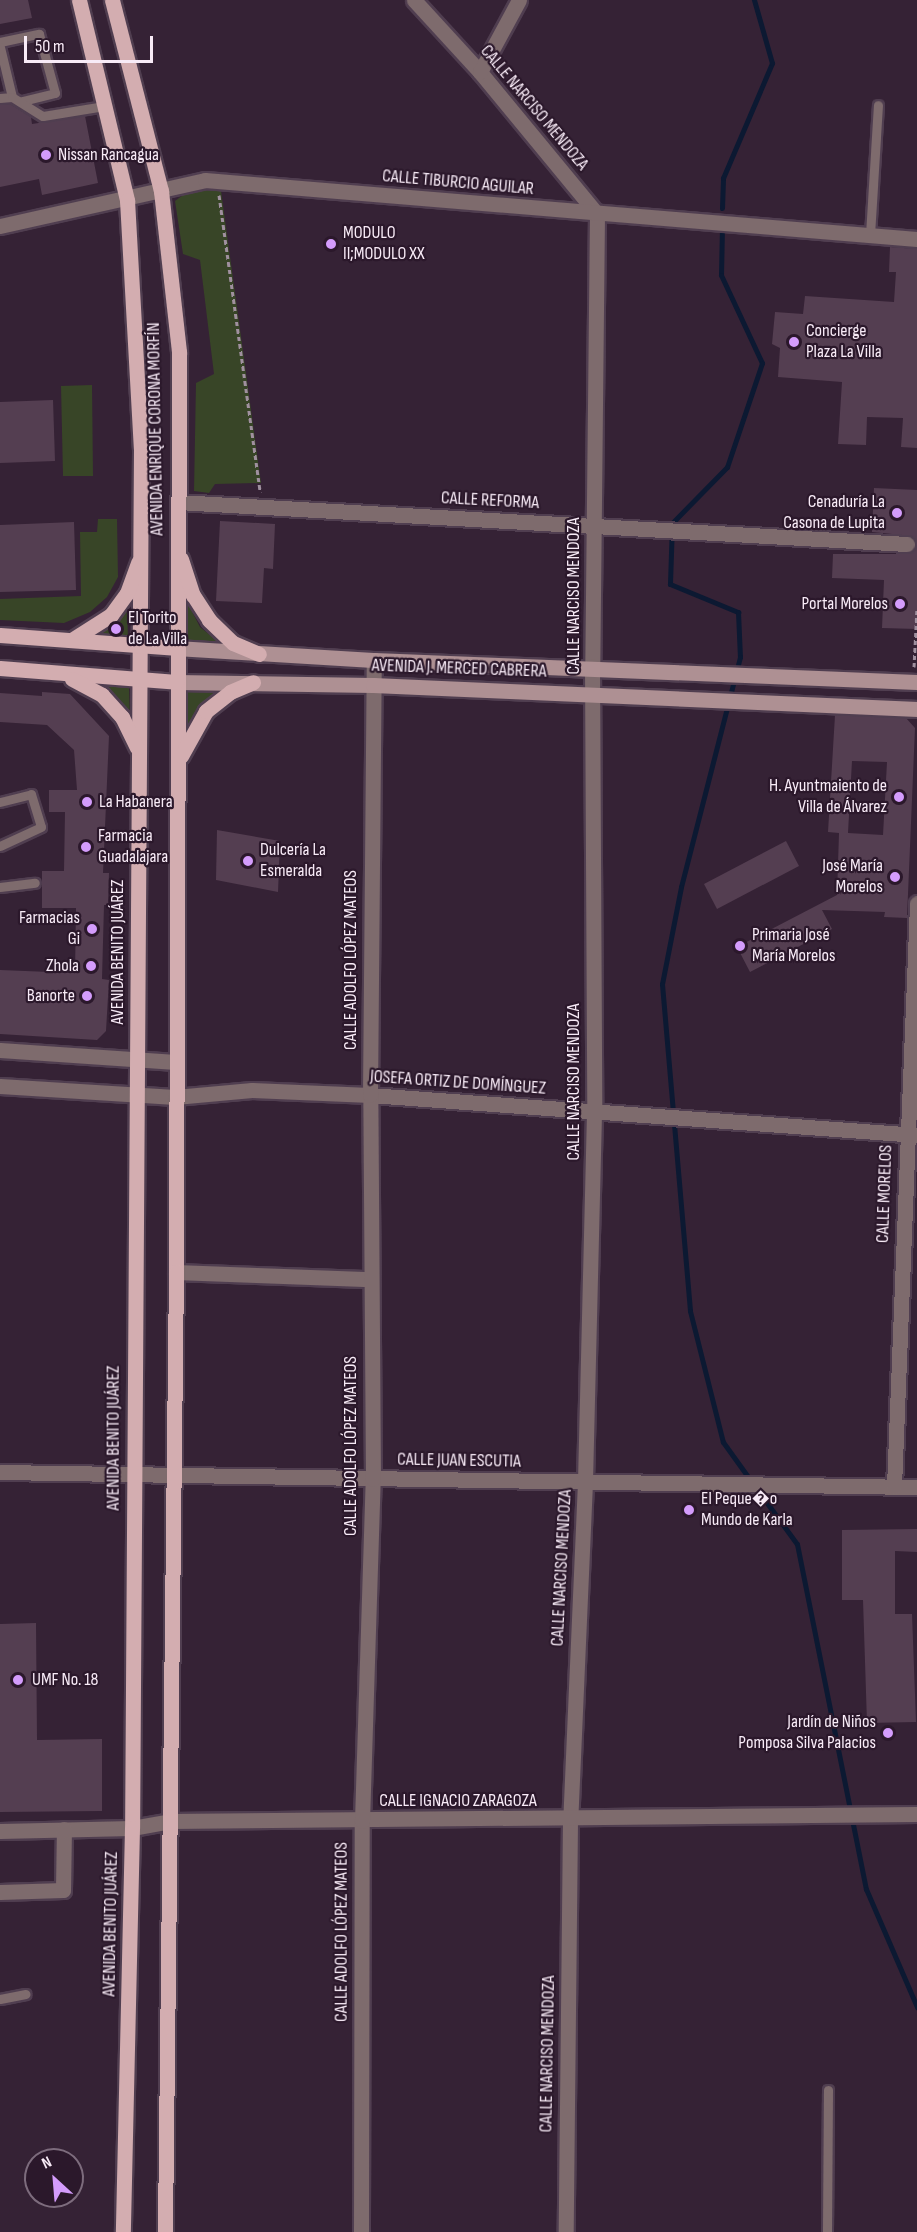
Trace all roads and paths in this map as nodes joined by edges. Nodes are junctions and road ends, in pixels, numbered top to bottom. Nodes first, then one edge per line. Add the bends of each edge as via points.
1 (79, 0) edge
2 (112, 0) edge
3 (414, 0) edge
4 (519, 0) edge
5 (0, 42) edge
6 (0, 47) edge
7 (480, 72) junction
8 (0, 98) edge
9 (16, 99) junction
10 (878, 105) dead end
11 (104, 106) junction
12 (160, 191) junction
13 (219, 193) dead end
14 (127, 200) junction
15 (597, 214) junction
16 (0, 226) edge
17 (870, 235) junction
18 (917, 239) edge
19 (178, 502) junction
20 (262, 507) junction
21 (594, 526) junction
22 (907, 544) dead end
23 (177, 546) junction
24 (143, 548) junction
25 (917, 608) edge
26 (0, 635) edge
27 (69, 641) junction
28 (141, 645) junction
29 (175, 648) junction
30 (259, 654) junction
31 (374, 660) junction
32 (592, 666) junction
33 (0, 668) edge
34 (734, 673) junction
35 (61, 674) junction
36 (915, 674) edge
37 (141, 679) junction
38 (176, 682) junction
39 (253, 682) junction
40 (373, 685) junction
41 (593, 694) junction
42 (732, 698) junction
43 (917, 709) edge
44 (138, 751) junction
45 (178, 761) junction
46 (0, 802) edge
47 (0, 846) edge
48 (35, 883) dead end
49 (0, 887) edge
50 (917, 903) edge
51 (0, 1050) edge
52 (136, 1059) junction
53 (176, 1062) junction
54 (0, 1086) edge
55 (135, 1095) junction
56 (370, 1095) junction
57 (175, 1097) junction
58 (594, 1113) junction
59 (912, 1134) edge
60 (176, 1272) junction
61 (370, 1279) junction
62 (0, 1472) edge
63 (133, 1474) junction
64 (173, 1475) junction
65 (373, 1479) junction
66 (585, 1482) junction
67 (894, 1486) junction
68 (917, 1487) edge
69 (917, 1814) edge
70 (570, 1820) junction
71 (170, 1821) junction
72 (362, 1821) junction
73 (132, 1828) junction
74 (64, 1830) junction
75 (0, 1831) edge
76 (0, 1892) edge
77 (26, 1994) dead end
78 (0, 1999) edge
79 (828, 2090) dead end
80 (123, 2232) edge
81 (165, 2232) edge
82 (361, 2232) edge
83 (566, 2232) edge
84 (827, 2232) edge

1 - 11 main road, AVENIDA ENRIQUE CORONA MORFÍN
2 - 12 main road, AVENIDA ENRIQUE CORONA MORFÍN
3 - 7 street, CALLE NARCISO MENDOZA
4 - 7 street
5 - 9 lane via 39,34 55,93
6 - 9 lane
7 - 15 street, CALLE NARCISO MENDOZA
8 - 9 lane
9 - 11 lane via 43,116
10 - 17 lane
11 - 14 main road, AVENIDA ENRIQUE CORONA MORFÍN
12 - 14 street, CALLE TIBURCIO AGUILAR
12 - 15 street, CALLE TIBURCIO AGUILAR via 205,180
12 - 19 main road, AVENIDA ENRIQUE CORONA MORFÍN via 178,352
13 - 20 path
14 - 16 street, CALLE TIBURCIO AGUILAR
14 - 24 main road, AVENIDA ENRIQUE CORONA MORFÍN
15 - 17 street, CALLE TIBURCIO AGUILAR
15 - 21 street, CALLE NARCISO MENDOZA
17 - 18 street, CALLE TIBURCIO AGUILAR
19 - 20 street, CALLE REFORMA
19 - 23 main road, AVENIDA ENRIQUE CORONA MORFÍN
20 - 21 street, CALLE REFORMA
21 - 22 street, CALLE REFORMA
21 - 32 street, CALLE NARCISO MENDOZA
23 - 29 main road, AVENIDA ENRIQUE CORONA MORFÍN
23 - 30 main road via 193,595 209,620 233,643
24 - 27 main road via 127,593 111,615
24 - 28 main road, AVENIDA ENRIQUE CORONA MORFÍN
25 - 36 path
26 - 27 main road
27 - 28 main road
28 - 29 main road
28 - 37 main road, AVENIDA BENITO JUÁREZ
29 - 30 main road, AVENIDA J. MERCED CABRERA
29 - 38 main road
30 - 31 main road, AVENIDA J. MERCED CABRERA
31 - 32 main road, AVENIDA J. MERCED CABRERA
31 - 40 street, CALLE ADOLFO LÓPEZ MATEOS
32 - 34 main road, AVENIDA J. MERCED CABRERA
32 - 41 street, CALLE NARCISO MENDOZA
33 - 35 main road, AVENIDA J. MERCED CABRERA
34 - 36 main road, AVENIDA J. MERCED CABRERA
34 - 42 main road
35 - 37 main road, AVENIDA J. MERCED CABRERA
35 - 44 main road via 102,695 122,717
37 - 38 main road, AVENIDA J. MERCED CABRERA
37 - 44 main road, AVENIDA BENITO JUÁREZ
38 - 39 main road, AVENIDA J. MERCED CABRERA
38 - 45 main road
39 - 40 main road, AVENIDA J. MERCED CABRERA
39 - 45 main road via 230,692 206,711
40 - 41 main road, AVENIDA J. MERCED CABRERA
40 - 56 street, CALLE ADOLFO LÓPEZ MATEOS
41 - 42 main road, AVENIDA J. MERCED CABRERA
41 - 58 street, CALLE NARCISO MENDOZA
42 - 43 main road, AVENIDA J. MERCED CABRERA
44 - 52 main road, AVENIDA BENITO JUÁREZ
45 - 53 main road
46 - 47 lane via 31,794 41,826
48 - 49 lane
50 - 59 street, CALLE MORELOS
51 - 52 street
52 - 53 street
52 - 55 main road, AVENIDA BENITO JUÁREZ
53 - 57 main road
54 - 55 street, JOSEFA ORTIZ DE DOMÍNGUEZ
55 - 57 street, JOSEFA ORTIZ DE DOMÍNGUEZ
55 - 63 main road, AVENIDA BENITO JUÁREZ
56 - 57 street, JOSEFA ORTIZ DE DOMÍNGUEZ via 252,1090
56 - 58 street, JOSEFA ORTIZ DE DOMÍNGUEZ
56 - 61 street, CALLE ADOLFO LÓPEZ MATEOS
57 - 60 main road
58 - 59 street, JOSEFA ORTIZ DE DOMÍNGUEZ
58 - 66 street, CALLE NARCISO MENDOZA
59 - 67 street, CALLE MORELOS
60 - 61 street
60 - 64 main road
61 - 65 street, CALLE ADOLFO LÓPEZ MATEOS
62 - 63 street, CALLE JUAN ESCUTIA
63 - 64 street, CALLE JUAN ESCUTIA
63 - 73 main road, AVENIDA BENITO JUÁREZ
64 - 65 street, CALLE JUAN ESCUTIA
64 - 71 main road
65 - 66 street, CALLE JUAN ESCUTIA
65 - 72 street, CALLE ADOLFO LÓPEZ MATEOS
66 - 67 street, CALLE JUAN ESCUTIA
66 - 70 street, CALLE NARCISO MENDOZA
67 - 68 street, CALLE JUAN ESCUTIA
69 - 70 street, CALLE IGNACIO ZARAGOZA
70 - 72 street, CALLE IGNACIO ZARAGOZA
70 - 83 street, CALLE NARCISO MENDOZA
71 - 72 street, CALLE IGNACIO ZARAGOZA
71 - 73 street, CALLE IGNACIO ZARAGOZA
71 - 81 main road
72 - 82 street, CALLE ADOLFO LÓPEZ MATEOS
73 - 74 street, CALLE IGNACIO ZARAGOZA
73 - 80 main road, AVENIDA BENITO JUÁREZ
74 - 75 street, CALLE IGNACIO ZARAGOZA
74 - 76 street via 63,1890
77 - 78 lane
79 - 84 lane

